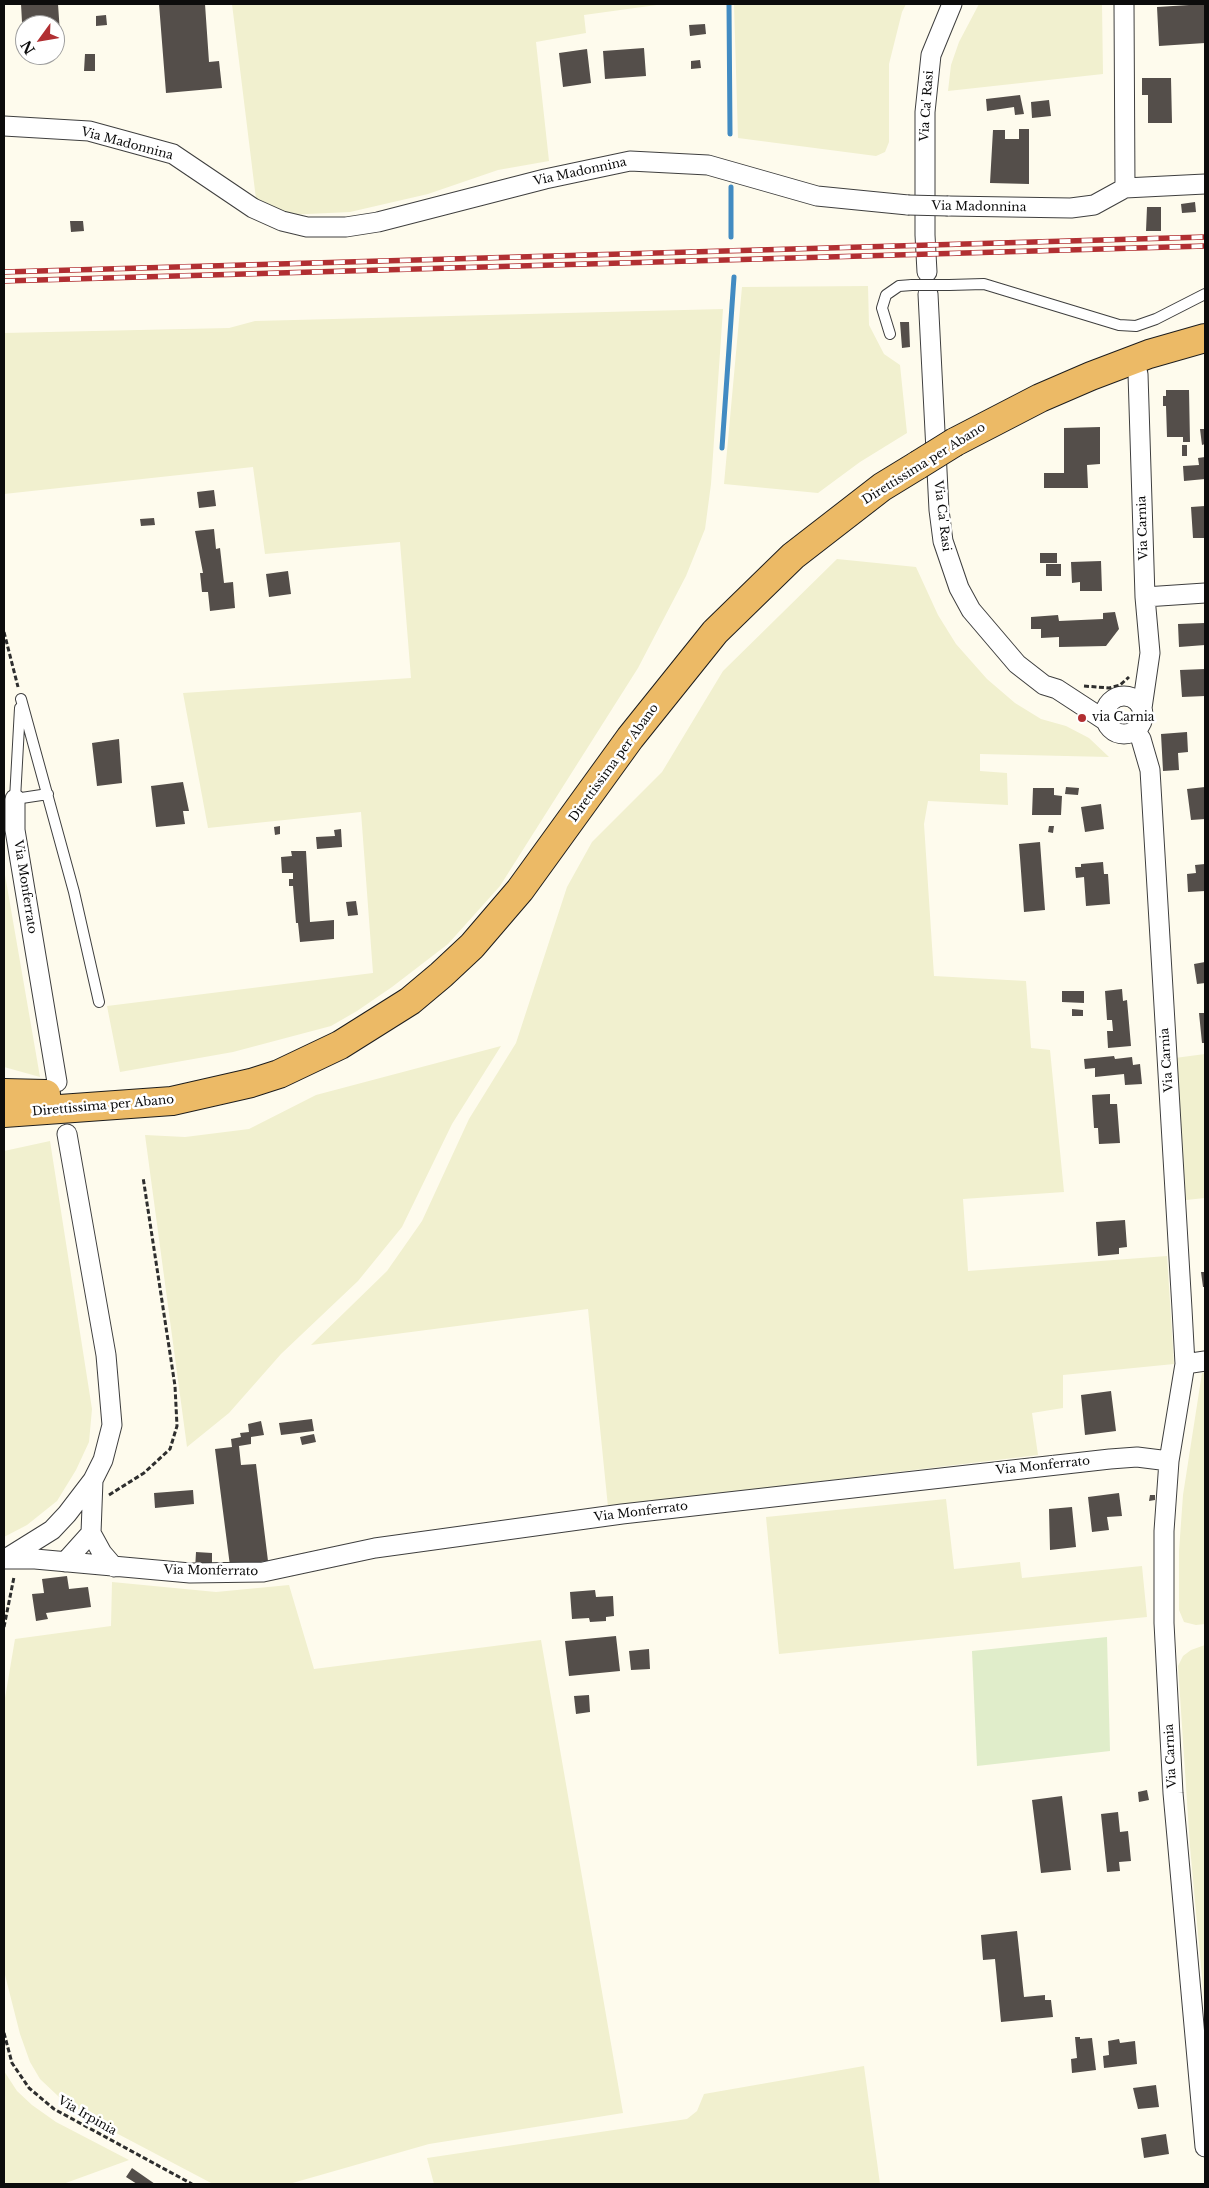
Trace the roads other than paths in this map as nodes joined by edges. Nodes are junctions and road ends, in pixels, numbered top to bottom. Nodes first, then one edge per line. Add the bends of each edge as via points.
1 (952, 4) edge
2 (1124, 4) edge
3 (4, 126) edge
4 (1205, 184) edge
5 (1125, 188) junction
6 (927, 272) dead end
7 (920, 290) junction
8 (1205, 294) edge
9 (890, 334) dead end
10 (1205, 338) edge
11 (1138, 374) dead end
12 (1205, 593) edge
13 (1145, 597) junction
14 (1139, 676) junction
15 (1128, 696) junction
16 (1142, 708) junction
17 (1108, 711) junction
18 (1128, 731) junction
19 (48, 794) junction
20 (15, 799) junction
21 (98, 1002) dead end
22 (57, 1082) dead end
23 (4, 1093) edge
24 (172, 1101) junction
25 (4, 1113) edge
26 (4, 1129) edge
27 (67, 1134) dead end
28 (1205, 1361) edge
29 (1185, 1364) junction
30 (1169, 1461) junction
31 (93, 1480) junction
32 (52, 1530) junction
33 (91, 1533) junction
34 (8, 1559) edge
35 (59, 1561) junction
36 (114, 1567) junction
37 (1205, 2147) edge

1 - 6 street, Via Ca' Rasi via 931,55 925,112
2 - 5 street
3 - 5 street, Via Madonnina, bridge via 89,131 172,154 253,208 282,221 307,227 378,222 545,179 630,161 708,165 817,196 908,205 1071,208 1094,205
4 - 5 street, Via Madonnina
7 - 8 lane, bridge via 984,284 1119,325 1136,326
7 - 9 lane via 899,286 886,295 882,308
7 - 17 street, Via Ca' Rasi via 939,510 950,566 971,610 1018,664 1085,708
10 - 24 highway, Direttissima per Abano, bridge via 1149,354 1040,398 955,442 882,487 793,556 715,632 630,738 520,890 472,946 441,975 376,1024 305,1063 251,1083
11 - 13 street, Via Carnia
12 - 13 street
13 - 14 street, Via Carnia via 1150,653
14 - 15 street
14 - 16 street, Via Carnia
15 - 16 street
15 - 17 street via 1121,696
16 - 18 street via 1142,721
17 - 18 street via 1115,731
18 - 29 street, Via Carnia via 1141,739 1150,770
19 - 20 lane
19 - 20 lane, Via Monferrato via 21,699
19 - 21 lane
20 - 22 street, Via Monferrato via 15,830
23 - 24 highway via 95,1093
24 - 25 highway, Direttissima per Abano
24 - 26 highway via 104,1118
27 - 31 street via 110,1389 112,1425 103,1460
28 - 29 street
29 - 30 street, Via Carnia
30 - 36 street, Via Monferrato via 1137,1457 1110,1459 622,1514 375,1548 263,1572 190,1573
30 - 37 street, Via Carnia via 1164,1531 1164,1623 1173,1793
31 - 32 street
31 - 33 street
32 - 34 street
32 - 35 street via 48,1541
33 - 35 street
33 - 36 street
34 - 35 street, Via Monferrato
35 - 36 street, Via Monferrato

